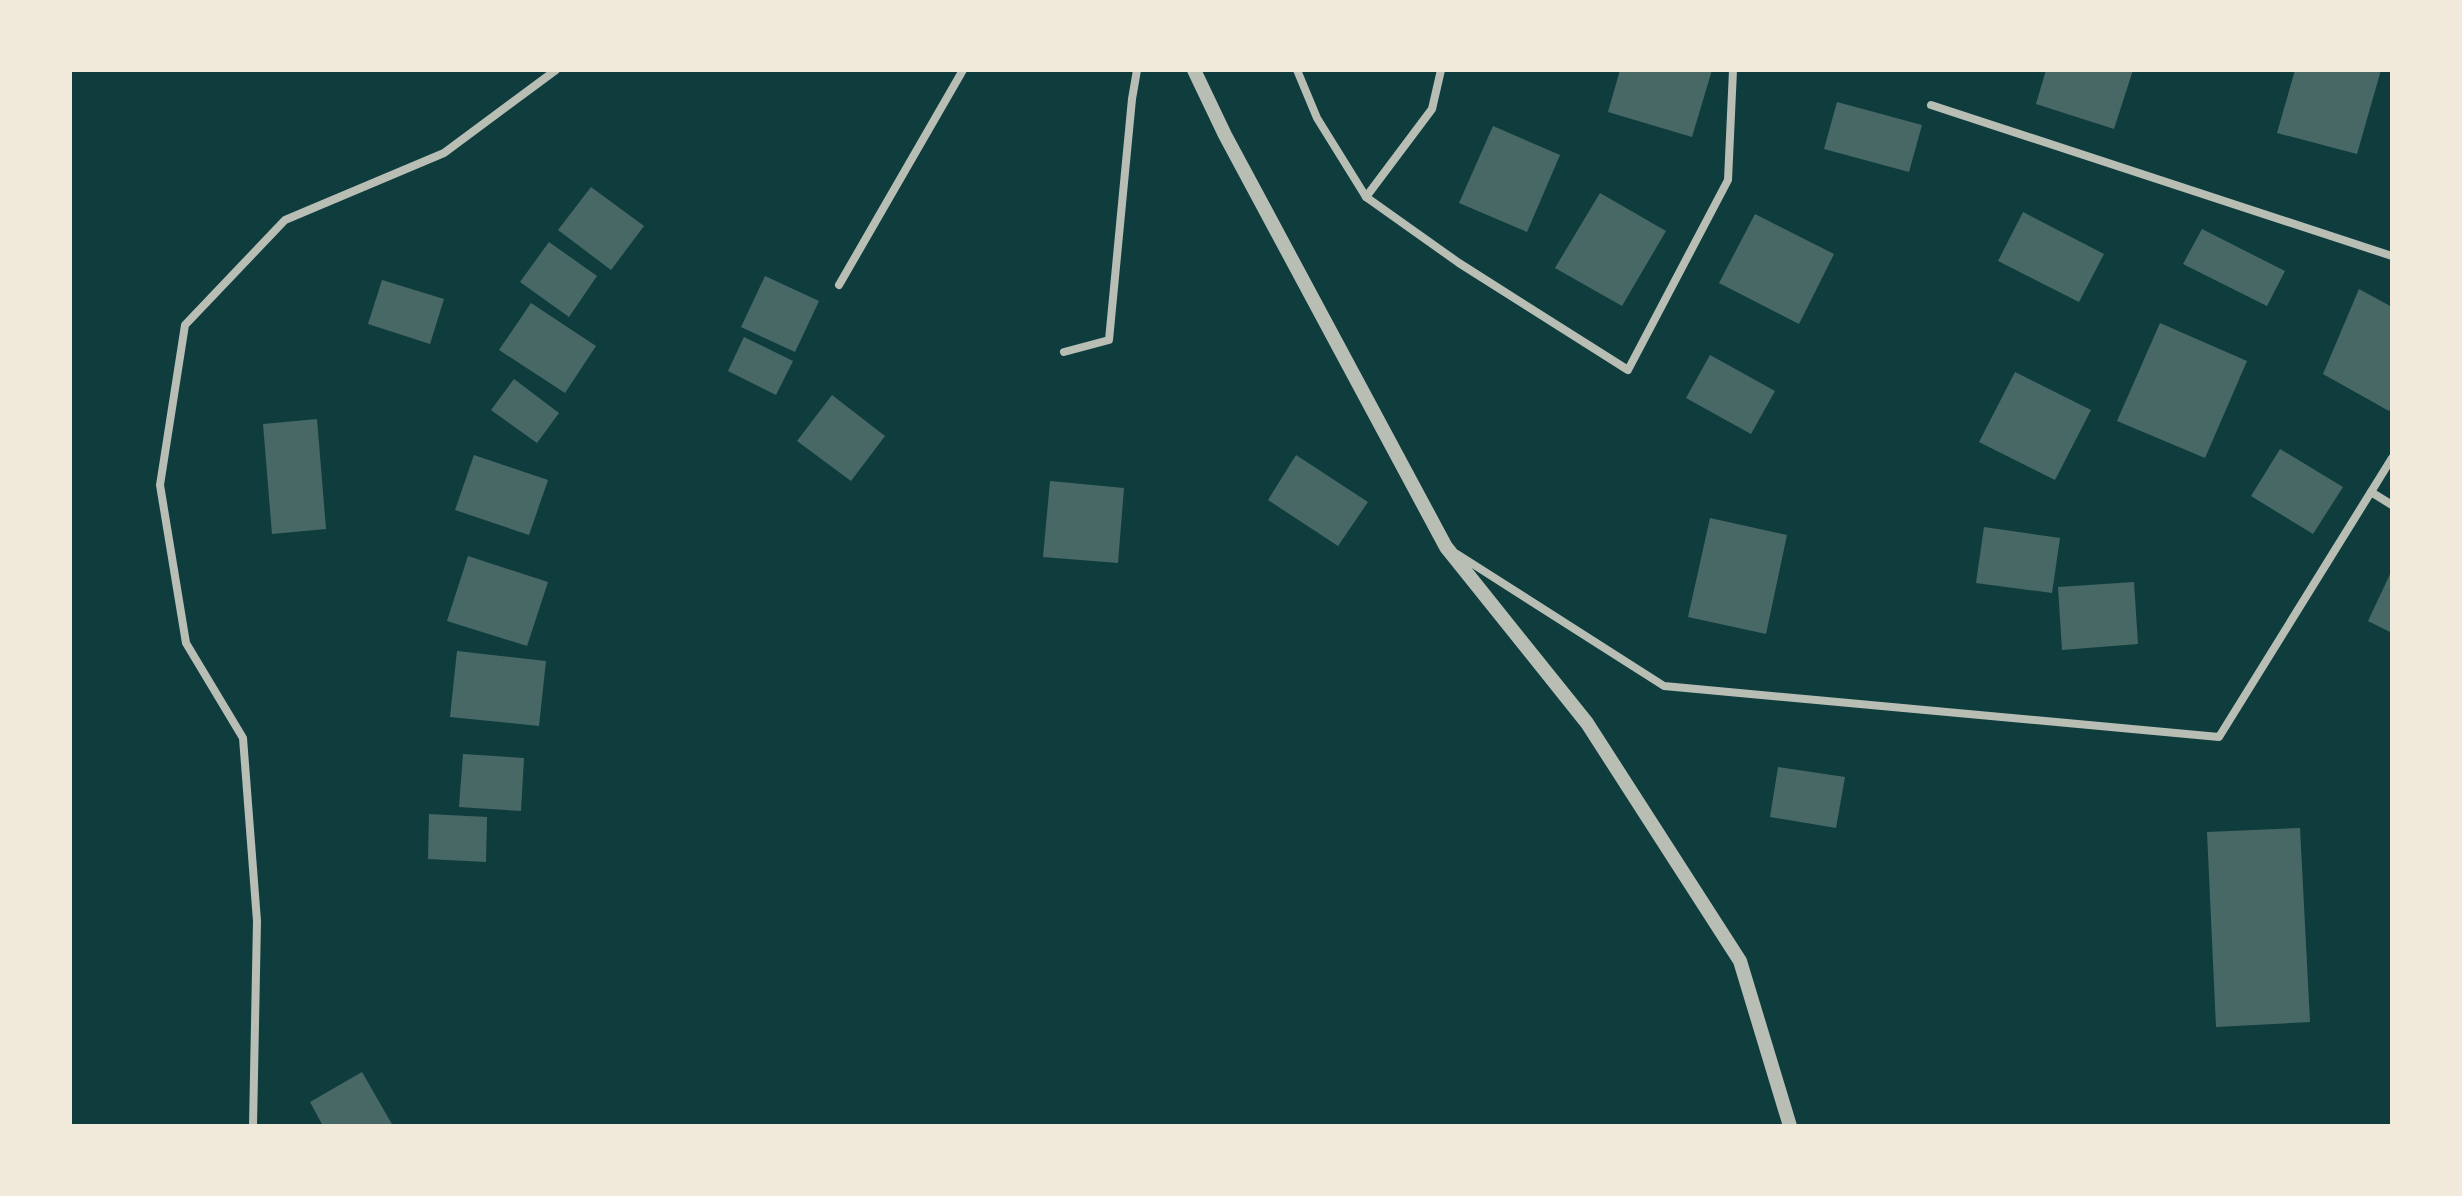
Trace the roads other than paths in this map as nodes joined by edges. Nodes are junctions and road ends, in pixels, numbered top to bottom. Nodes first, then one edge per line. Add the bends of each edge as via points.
1 (556, 70) edge
2 (963, 70) edge
3 (1137, 70) edge
4 (1194, 70) edge
5 (1297, 70) edge
6 (1441, 70) edge
7 (1733, 70) edge
8 (1931, 105) dead end
9 (1366, 197) junction
10 (2392, 256) edge
11 (839, 285) dead end
12 (1064, 352) dead end
13 (2392, 458) edge
14 (2371, 492) junction
15 (2392, 505) edge
16 (1446, 547) junction
17 (253, 1126) edge
18 (1790, 1126) edge

1 - 17 street via 444,153 285,220 185,325 160,485 186,643 243,738 257,921
2 - 11 street
3 - 12 street via 1109,340
4 - 16 street
5 - 9 street via 1317,118
6 - 9 street via 1432,109
7 - 9 street via 1728,180 1628,370
8 - 10 street
13 - 14 street
14 - 15 street
14 - 16 street via 2219,737 1664,686
16 - 18 street via 1587,723 1740,961

